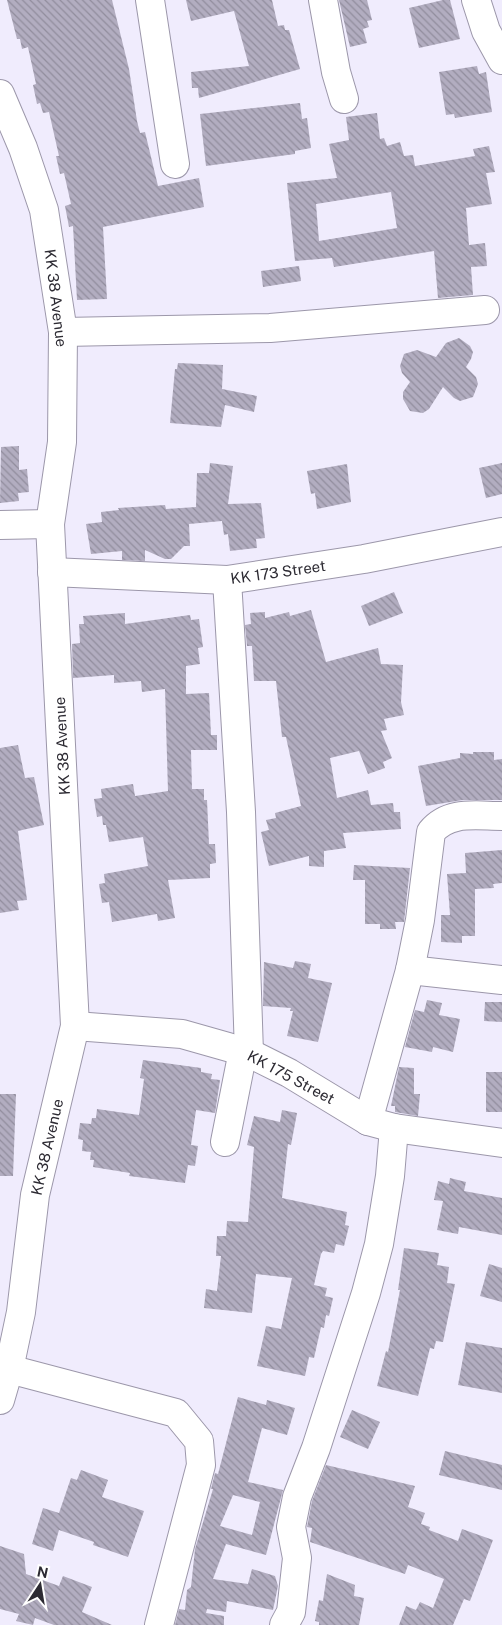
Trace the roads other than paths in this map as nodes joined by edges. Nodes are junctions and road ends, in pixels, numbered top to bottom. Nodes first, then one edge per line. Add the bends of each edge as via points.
1 (150, 0) edge
2 (323, 0) edge
3 (476, 0) edge
4 (502, 60) edge
5 (0, 94) edge
6 (344, 99) dead end
7 (175, 164) dead end
8 (485, 310) dead end
9 (63, 332) junction
10 (50, 524) junction
11 (0, 525) edge
12 (502, 532) edge
13 (52, 572) junction
14 (227, 580) junction
15 (502, 816) edge
16 (410, 970) junction
17 (502, 980) edge
18 (75, 1026) junction
19 (246, 1052) junction
20 (381, 1124) junction
21 (225, 1142) dead end
22 (502, 1143) edge
23 (9, 1369) junction
24 (0, 1400) edge
25 (159, 1625) edge
26 (284, 1625) edge

1 - 7 street
2 - 6 street
3 - 4 street via 486,31
5 - 9 street, KK 38 Avenue via 44,210
8 - 9 street via 270,328
9 - 10 street, KK 38 Avenue via 62,442
10 - 11 street
10 - 13 street, KK 38 Avenue
12 - 14 street, KK 173 Street via 364,559
13 - 14 street, KK 173 Street
13 - 18 street, KK 38 Avenue
14 - 19 street via 241,812
15 - 16 street via 451,816 431,832
16 - 17 street
16 - 20 street
18 - 19 street, KK 175 Street via 182,1034
18 - 23 street, KK 38 Avenue via 35,1195
19 - 20 street, KK 175 Street
19 - 21 street
20 - 22 street, KK 175 Street
20 - 26 street via 390,1176 377,1252 316,1448 297,1497 291,1527 297,1558 291,1612
23 - 24 street, KK 38 Avenue
23 - 25 street via 176,1412 199,1441 201,1465

